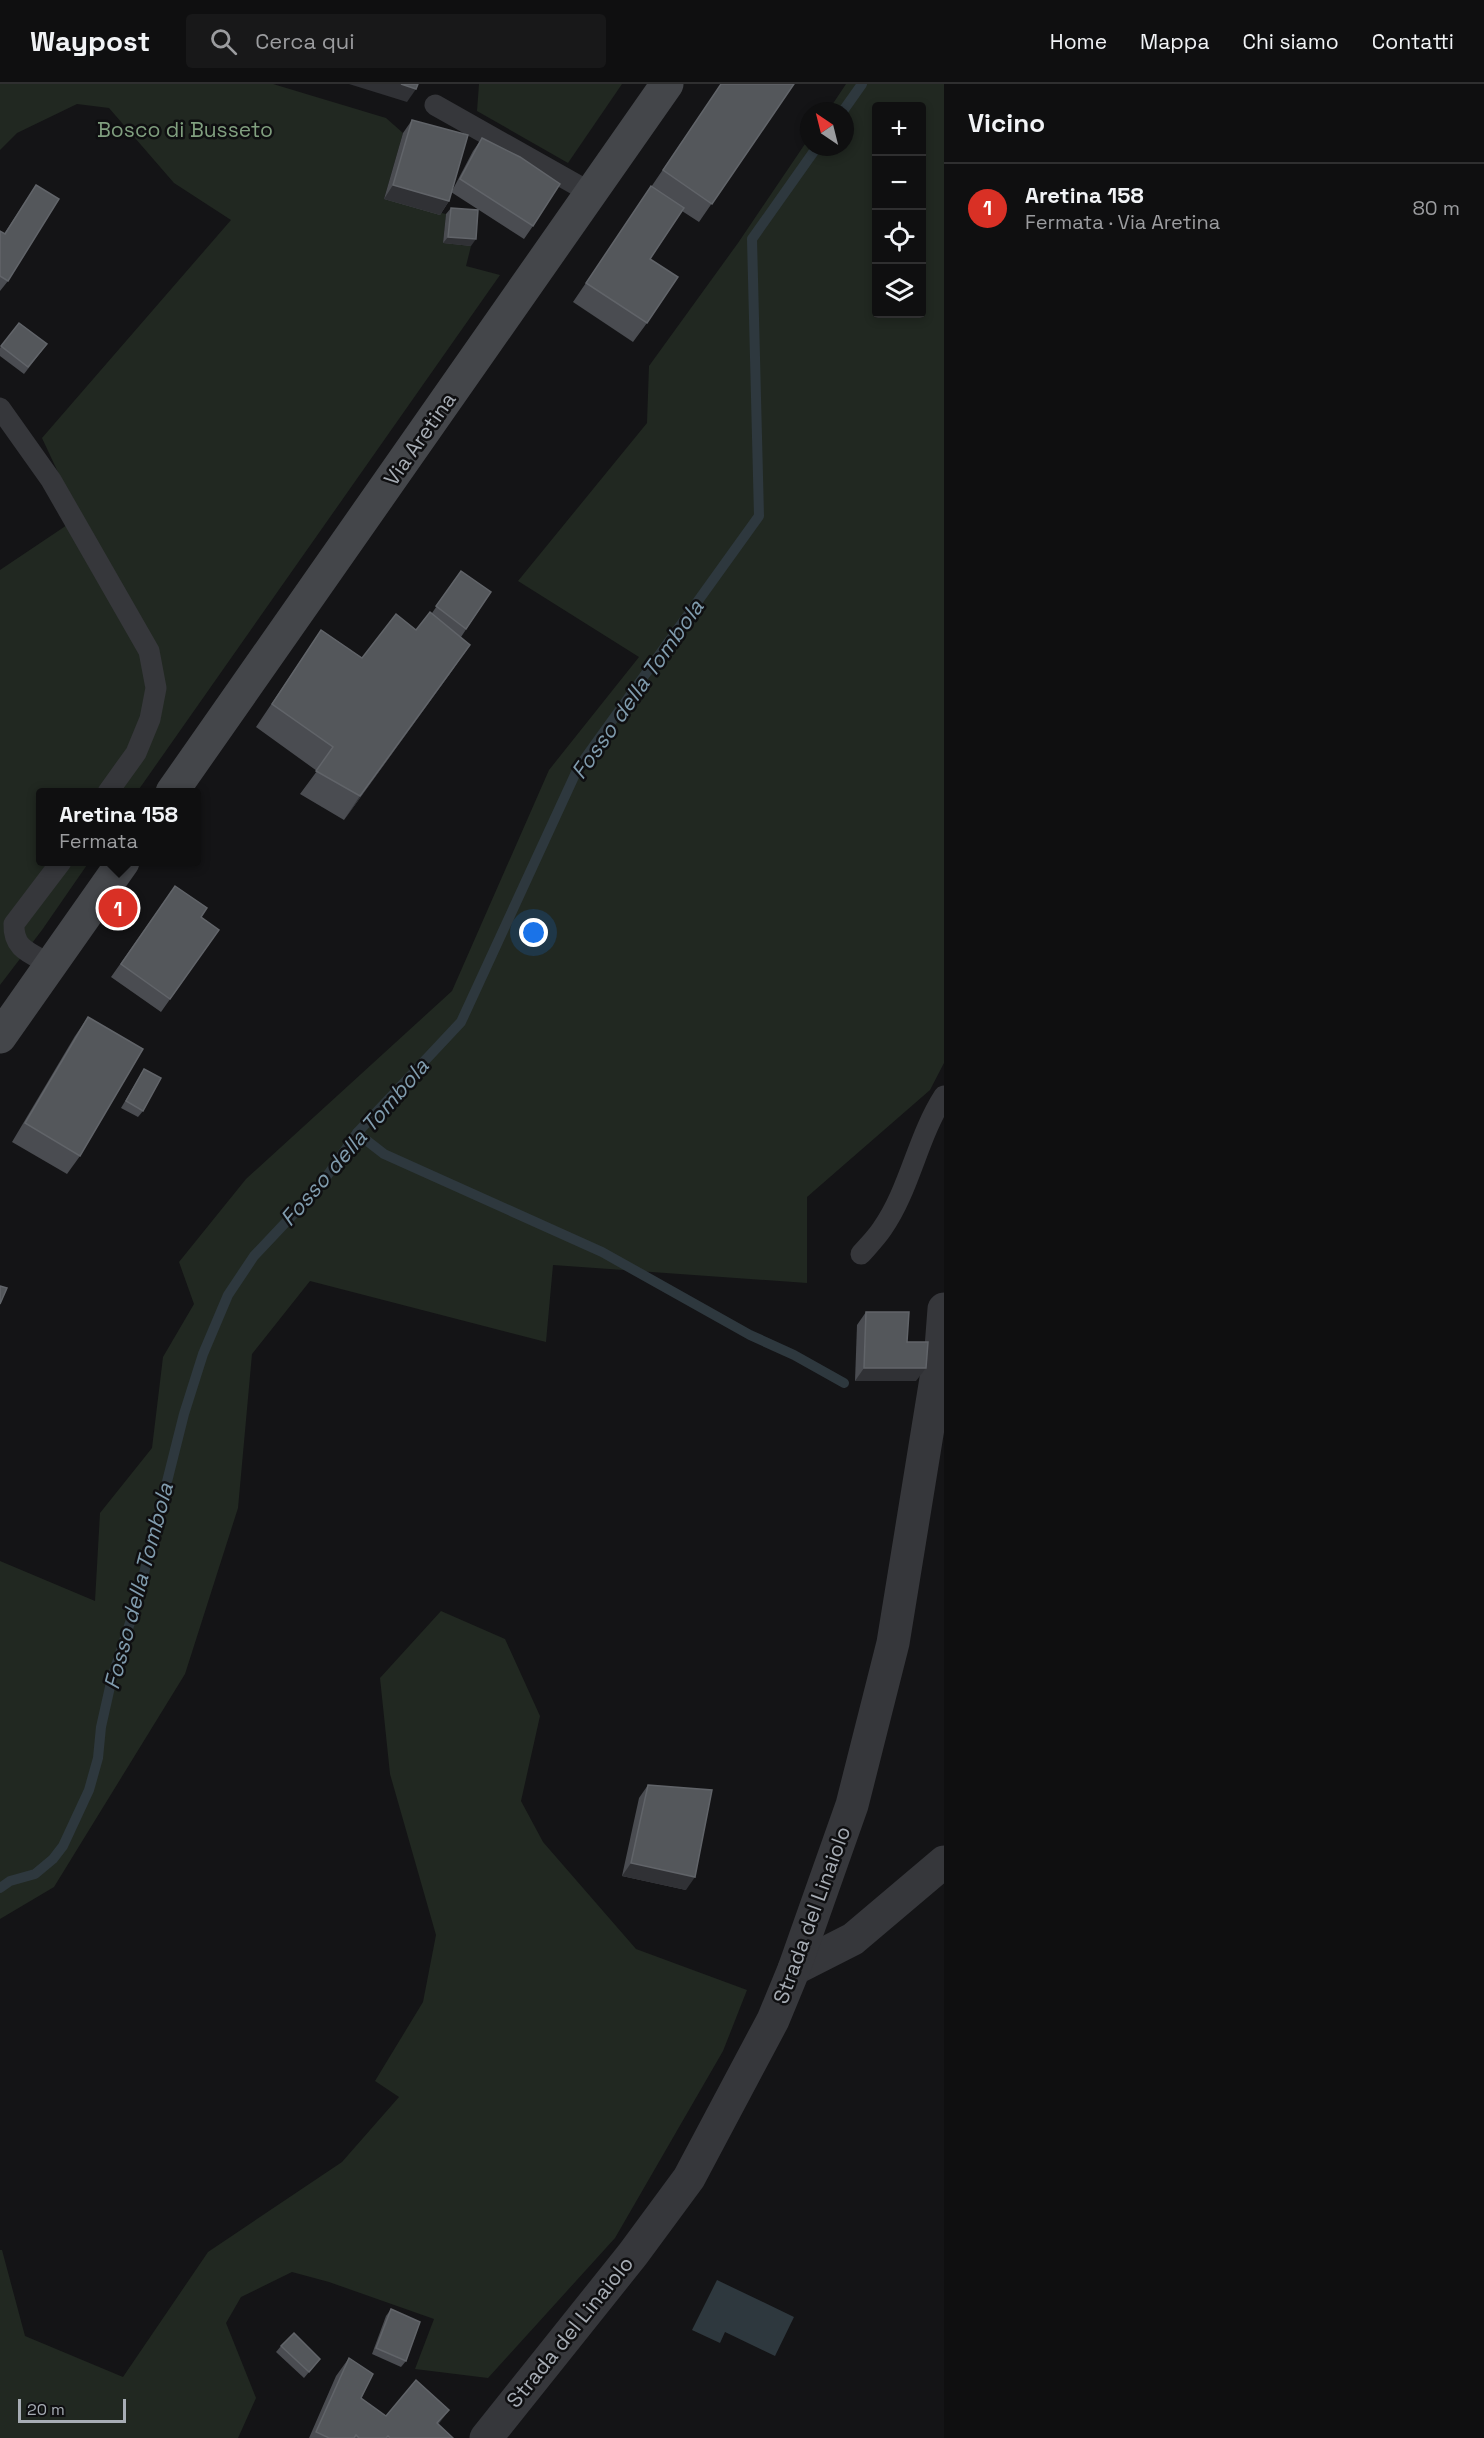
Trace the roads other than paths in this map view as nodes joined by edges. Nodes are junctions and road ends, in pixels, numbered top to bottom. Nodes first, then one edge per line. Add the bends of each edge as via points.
1 (667, 84) edge
2 (435, 105) dead end
3 (591, 194) junction
4 (0, 408) edge
5 (111, 788) edge
6 (175, 788) edge
7 (57, 866) edge
8 (119, 866) edge
9 (50, 964) junction
10 (0, 1037) edge
11 (944, 1096) edge
12 (861, 1254) dead end
13 (944, 1309) edge
14 (944, 1862) edge
15 (794, 1969) junction
16 (486, 2438) edge

1 - 3 main road, Via Aretina
2 - 3 lane
3 - 6 main road, Via Aretina
4 - 5 lane via 51,480 149,651 156,688 150,719 136,753
7 - 9 lane via 14,924 19,946
8 - 9 main road
9 - 10 main road
11 - 12 lane via 930,1119 883,1229
13 - 15 street, Strada del Linaiolo via 893,1643 852,1805
14 - 15 street via 853,1939
15 - 16 street, Strada del Linaiolo via 772,2020 689,2178

